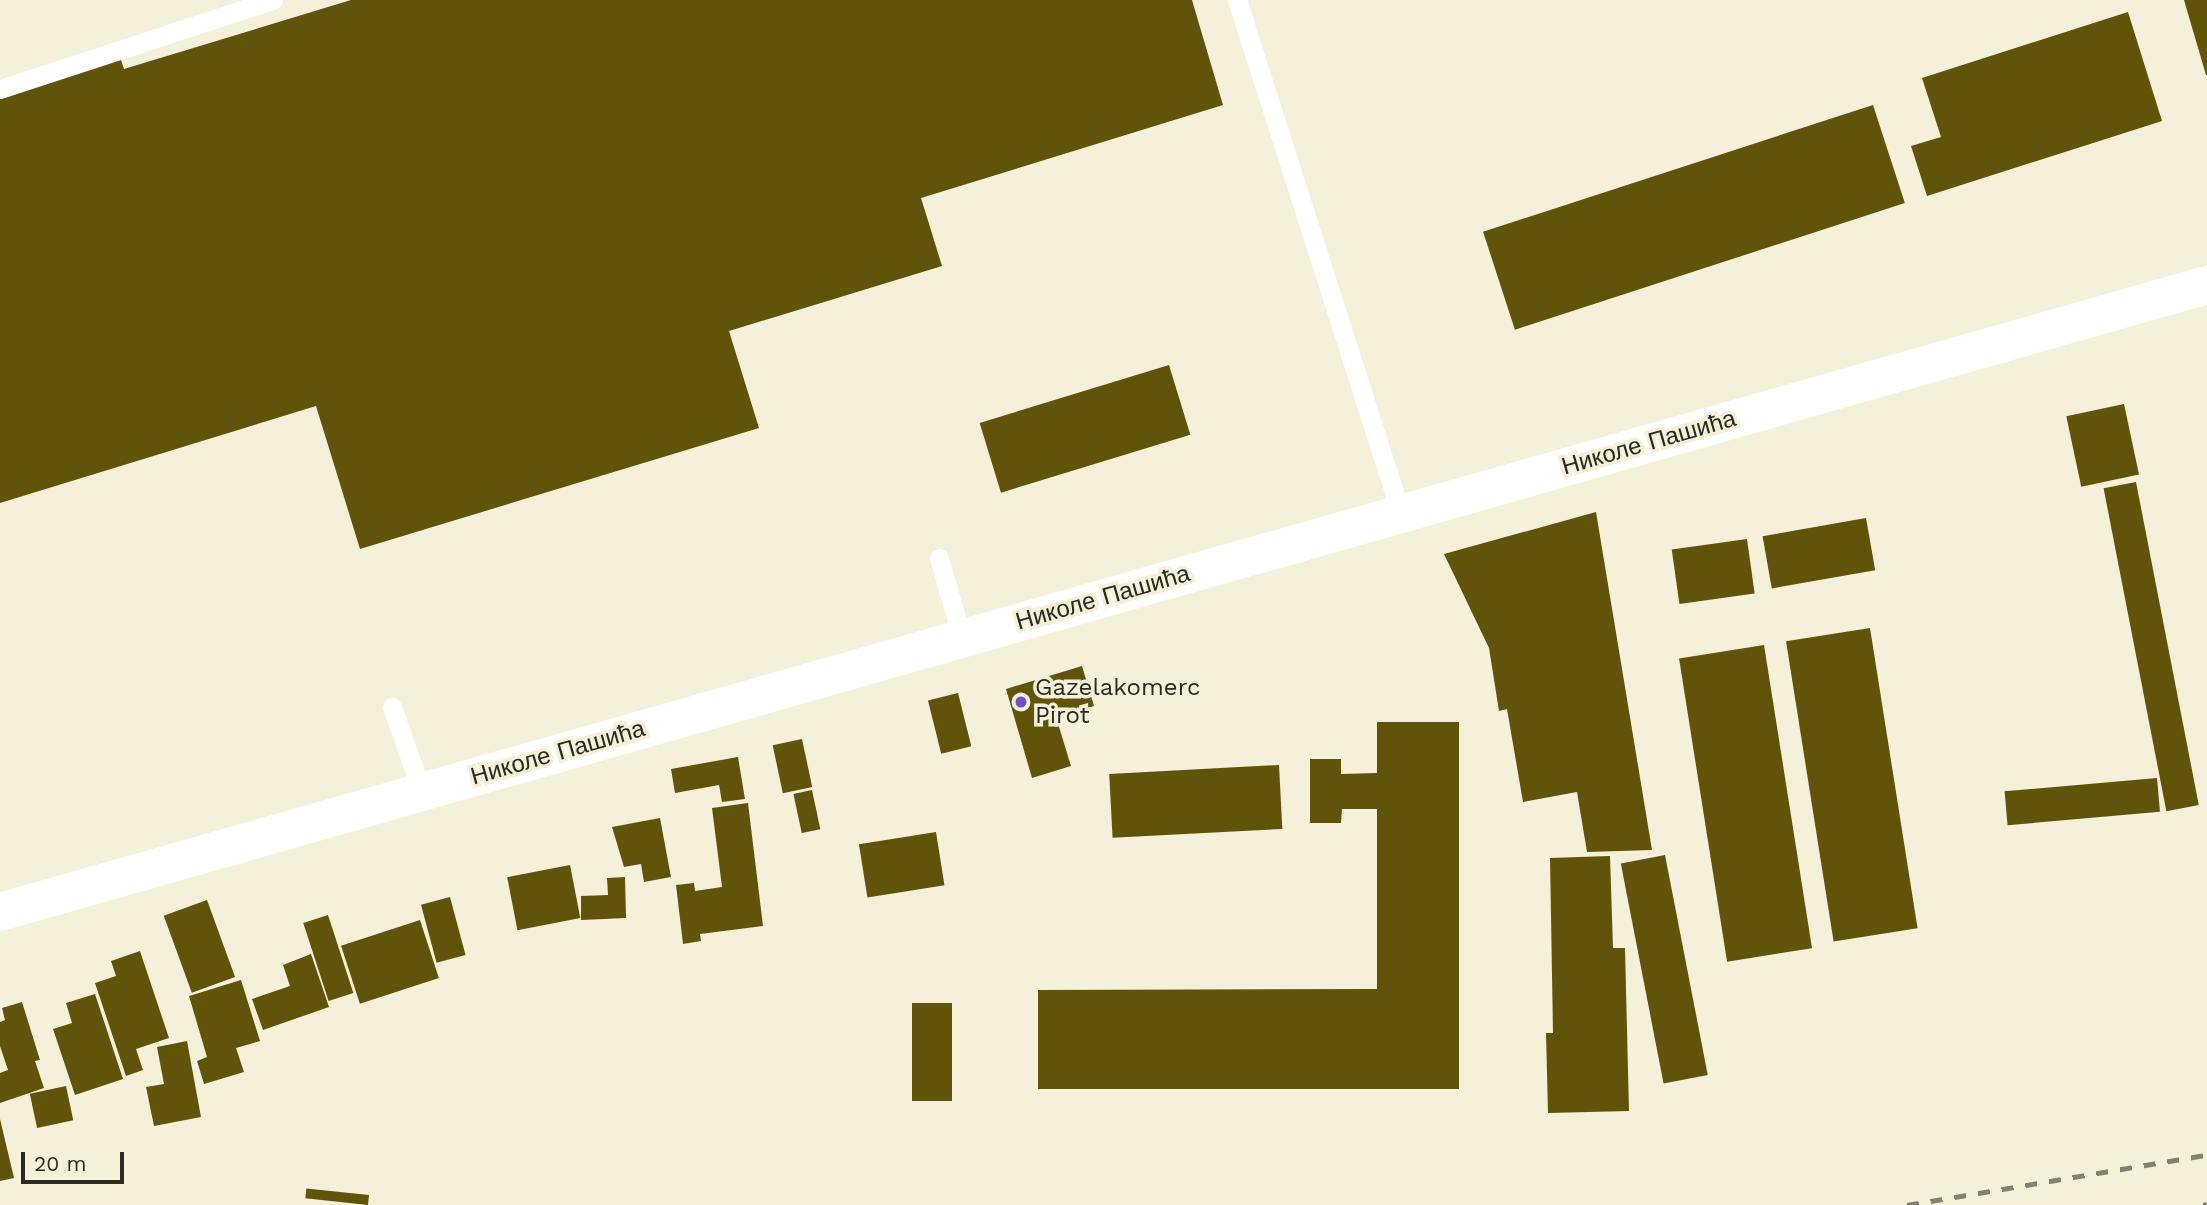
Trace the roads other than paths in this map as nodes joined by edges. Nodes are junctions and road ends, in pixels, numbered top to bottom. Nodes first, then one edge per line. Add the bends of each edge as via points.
1 (273, 0) edge
2 (1237, 0) edge
3 (0, 89) edge
4 (2207, 285) edge
5 (1401, 514) junction
6 (939, 558) dead end
7 (962, 638) junction
8 (392, 707) dead end
9 (422, 792) junction
10 (0, 912) edge

1 - 3 lane
2 - 5 lane
4 - 5 main road, Николе Пашића
5 - 7 main road, Николе Пашића
6 - 7 lane
7 - 9 main road, Николе Пашића
8 - 9 lane
9 - 10 main road, Николе Пашића

